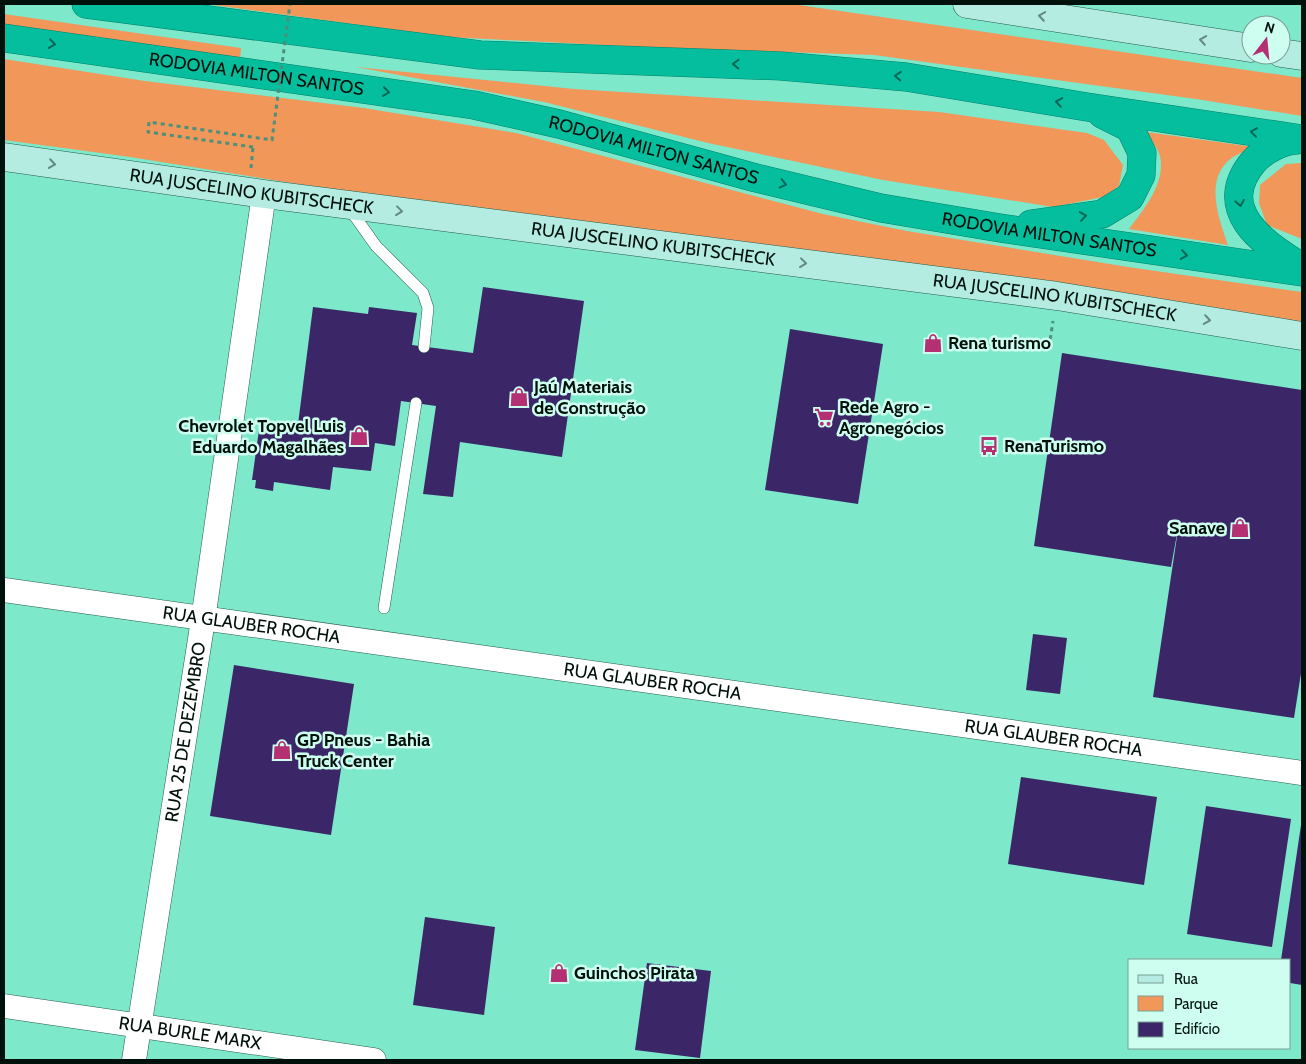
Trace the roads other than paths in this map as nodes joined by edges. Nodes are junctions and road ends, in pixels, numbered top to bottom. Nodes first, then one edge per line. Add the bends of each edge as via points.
1 (86, 4) edge
2 (967, 4) edge
3 (4, 38) edge
4 (1241, 46) edge
5 (1088, 107) junction
6 (1302, 140) edge
7 (4, 157) edge
8 (264, 194) junction
9 (346, 204) junction
10 (1000, 228) junction
11 (1302, 268) edge
12 (1302, 272) edge
13 (1302, 336) edge
14 (424, 347) dead end
15 (416, 403) dead end
16 (4, 590) edge
17 (384, 608) dead end
18 (202, 620) junction
19 (1302, 773) edge
20 (4, 1006) edge
21 (139, 1026) junction
22 (134, 1060) edge
23 (374, 1060) edge

5 -> 1 highway via 906,76 781,66 480,55
4 -> 2 main road
3 -> 10 highway, RODOVIA MILTON SANTOS via 474,105 559,124 852,201
6 -> 5 highway
10 -> 5 highway via 1102,214 1130,197 1141,176 1142,153 1130,128
6 -> 11 highway via 1290,140 1261,153 1244,173 1238,193 1240,208 1259,237
7 -> 8 main road, RUA JUSCELINO KUBITSCHECK
8 - 9 main road, RUA JUSCELINO KUBITSCHECK
8 - 18 street, RUA 25 DE DEZEMBRO
9 -> 13 main road, RUA JUSCELINO KUBITSCHECK via 1057,296
9 - 14 lane via 376,246 423,293 428,308
10 -> 12 highway, RODOVIA MILTON SANTOS
15 - 17 lane
16 - 18 street, RUA GLAUBER ROCHA
18 - 19 street, RUA GLAUBER ROCHA
18 - 21 street, RUA 25 DE DEZEMBRO
20 - 21 street, RUA BURLE MARX
21 - 22 street, RUA 25 DE DEZEMBRO
21 - 23 street, RUA BURLE MARX

